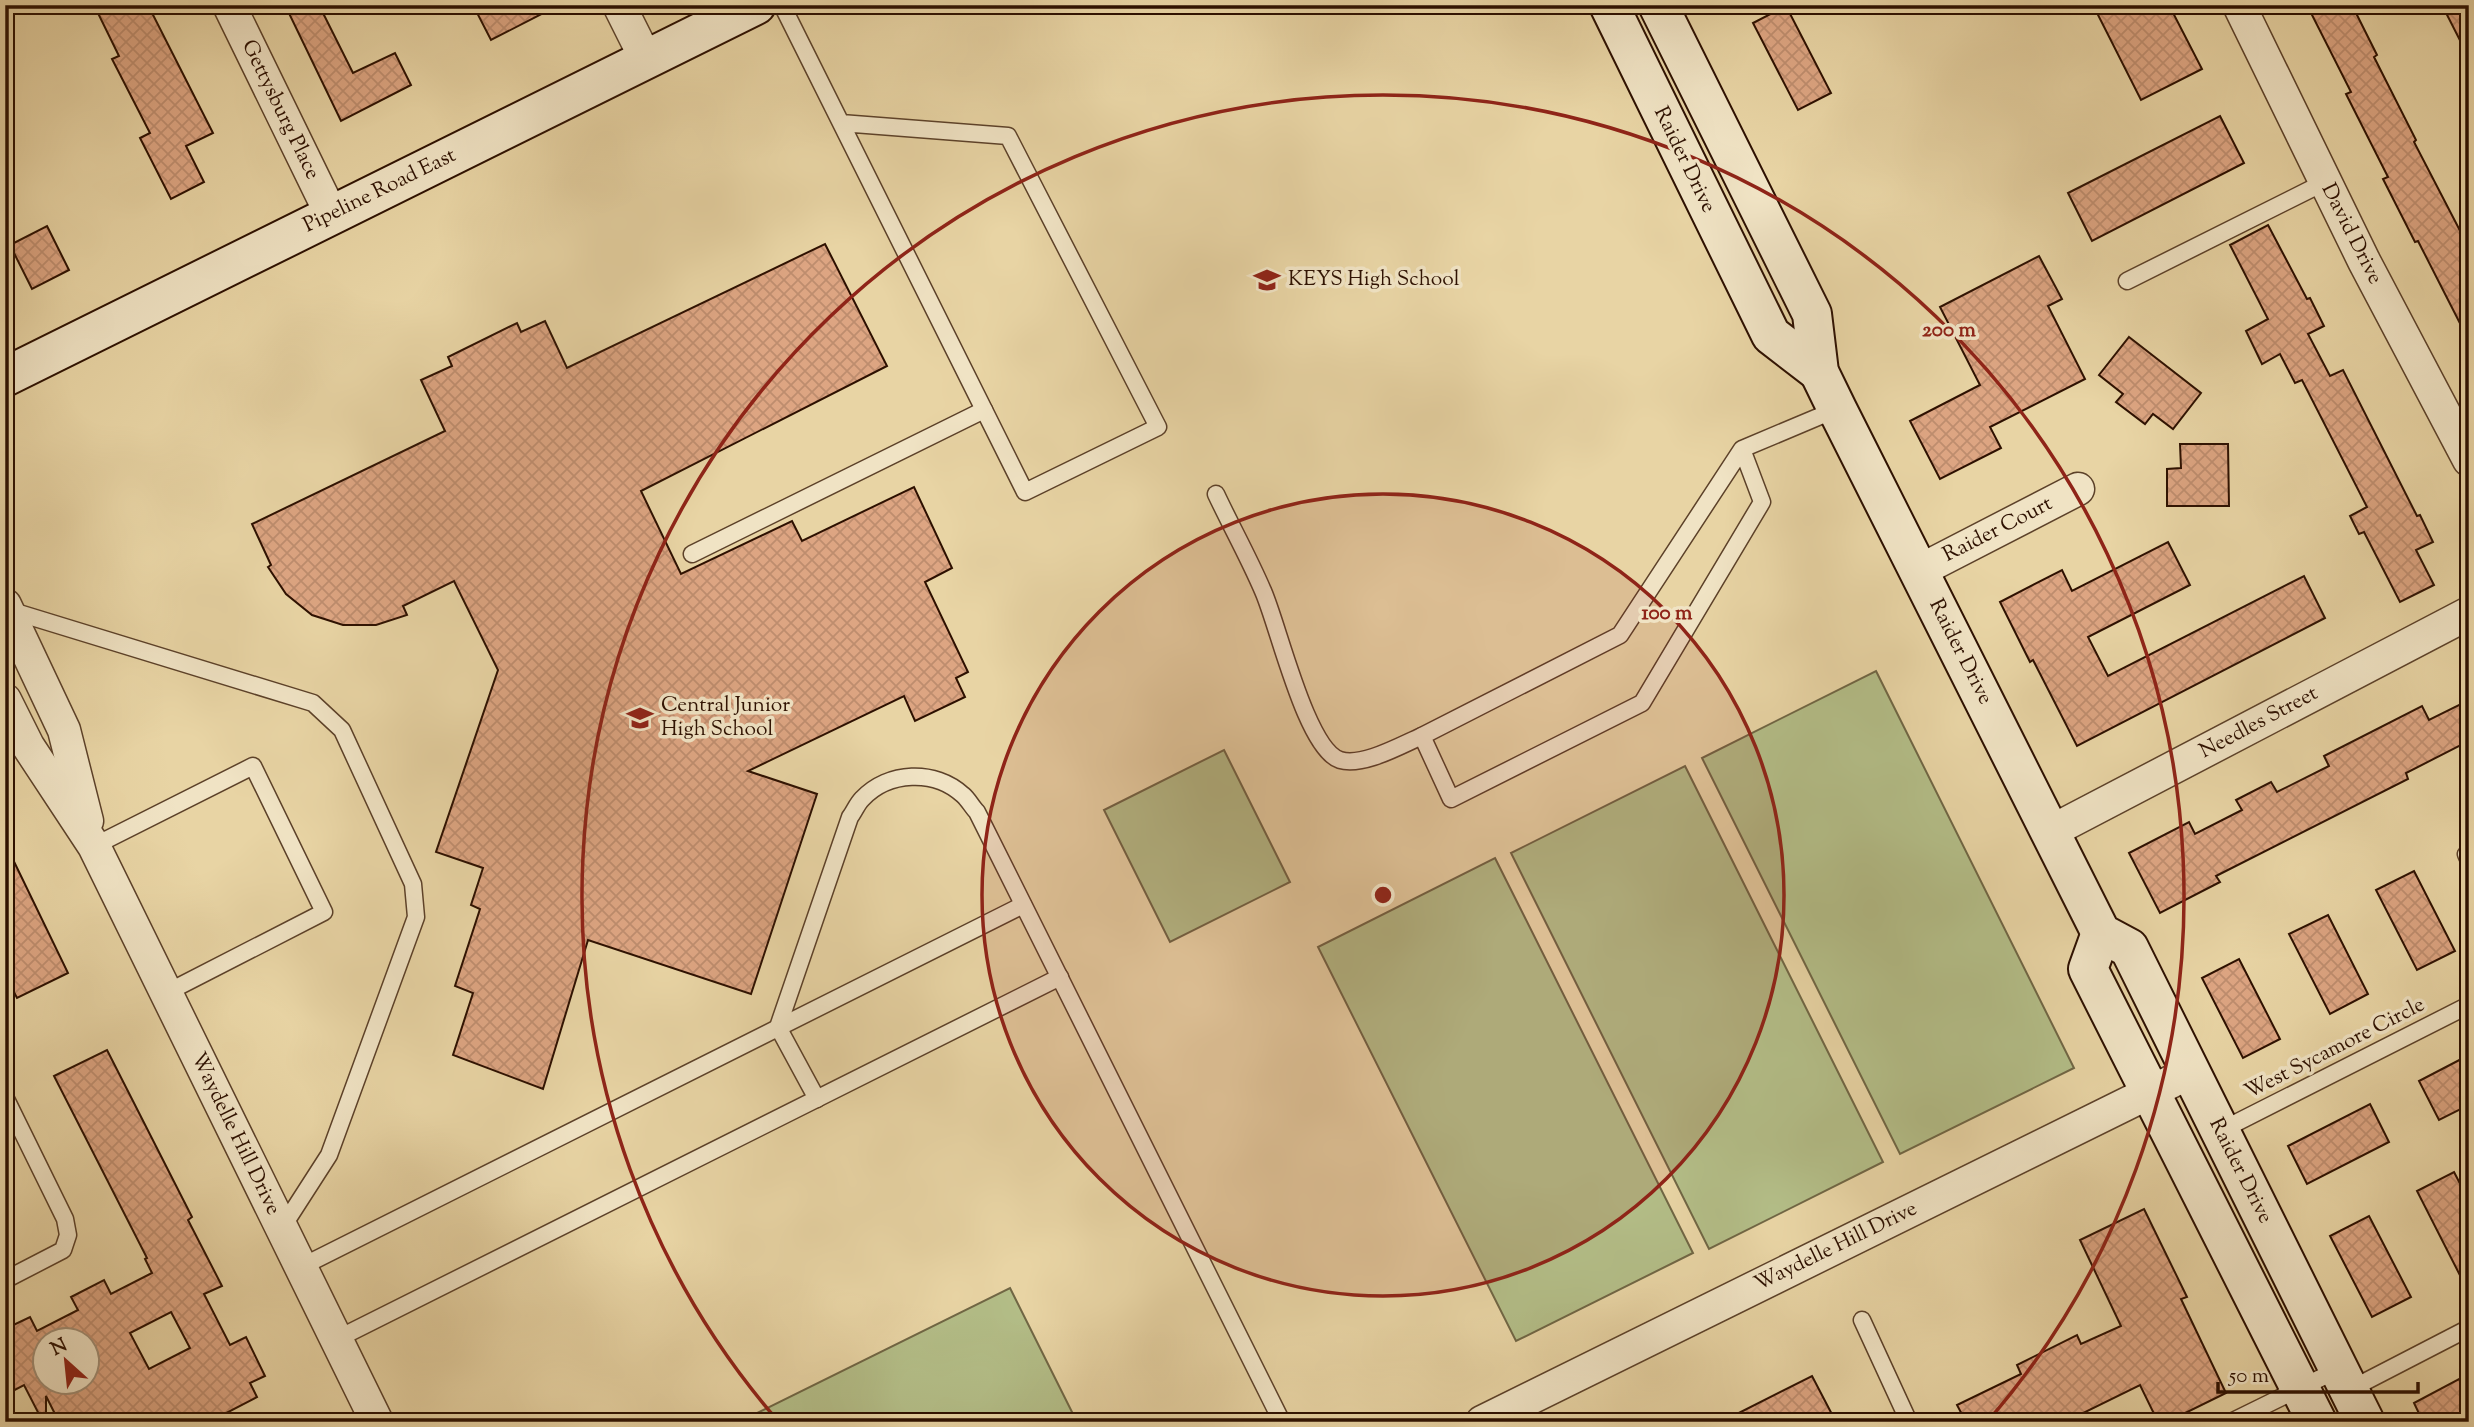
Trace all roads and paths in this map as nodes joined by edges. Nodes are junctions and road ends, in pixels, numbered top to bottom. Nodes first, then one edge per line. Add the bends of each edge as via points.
1 (229, 5) edge
2 (619, 5) edge
3 (756, 5) edge
4 (782, 5) edge
5 (1609, 5) edge
6 (2239, 5) edge
7 (1667, 8) edge
8 (646, 59) junction
9 (841, 123) junction
10 (2325, 182) junction
11 (332, 216) junction
12 (2127, 281) dead end
13 (7, 372) edge
14 (1819, 372) junction
15 (1837, 409) junction
16 (984, 410) junction
17 (1742, 449) junction
18 (2469, 460) edge
19 (2078, 489) dead end
20 (1216, 494) dead end
21 (692, 554) dead end
22 (1919, 570) junction
23 (6, 607) edge
24 (2469, 614) edge
25 (5, 700) edge
26 (1422, 736) junction
27 (2050, 832) junction
28 (94, 846) junction
29 (1023, 905) junction
30 (2101, 933) junction
31 (1060, 977) junction
32 (166, 993) junction
33 (2469, 1005) edge
34 (778, 1027) junction
35 (2190, 1072) junction
36 (2150, 1092) junction
37 (5, 1097) edge
38 (817, 1099) junction
39 (2220, 1131) junction
40 (282, 1228) junction
41 (300, 1267) junction
42 (5, 1280) edge
43 (1862, 1320) dead end
44 (2469, 1328) edge
45 (337, 1339) junction
46 (2351, 1394) edge
47 (2311, 1413) edge
48 (377, 1422) edge
49 (1282, 1422) edge
50 (1482, 1422) edge
51 (1909, 1422) edge
52 (2231, 1422) edge

1 - 11 street, Gettysburg Place
2 - 8 street
3 - 8 main road, Pipeline Road East
4 - 9 lane
5 - 14 main road, Raider Drive via 1771,335
6 - 10 street, David Drive
7 - 14 main road, Raider Drive via 1812,314
8 - 11 main road, Pipeline Road East
9 - 16 lane
9 - 16 lane via 1008,136 1158,428 1026,492
10 - 12 lane
10 - 18 street, David Drive
11 - 13 main road, Pipeline Road East
14 - 15 main road, Raider Drive
15 - 17 lane
15 - 22 main road, Raider Drive
16 - 21 lane
17 - 26 lane via 1620,635
17 - 26 lane via 1762,502 1642,702 1451,799
19 - 22 street, Raider Court
20 - 26 lane via 1264,593 1308,719 1326,748 1338,760 1354,761
22 - 27 main road, Raider Drive
23 - 28 street, Waydelle Hill Drive via 64,730
23 - 40 lane via 313,703 342,730 414,884 416,917 329,1155
24 - 27 street, Needles Street
25 - 28 street, Waydelle Hill Drive via 28,746
27 - 30 main road, Raider Drive
28 - 32 street, Waydelle Hill Drive
28 - 32 lane via 253,766 324,912
29 - 31 lane
29 - 34 lane
29 - 34 lane via 977,812 963,795 945,782 923,776 901,777 880,785 862,799 850,817
30 - 35 main road, Raider Drive via 2129,948
30 - 36 main road via 2088,969
31 - 38 lane
31 - 49 lane
32 - 40 street, Waydelle Hill Drive
33 - 39 lane, West Sycamore Circle
34 - 38 lane
34 - 41 lane
35 - 36 street, Waydelle Hill Drive
35 - 39 main road, Raider Drive
36 - 47 main road
36 - 50 street, Waydelle Hill Drive
37 - 42 lane via 65,1219 68,1235 63,1250
38 - 45 lane
39 - 46 main road, Raider Drive
40 - 41 street, Waydelle Hill Drive
41 - 45 street, Waydelle Hill Drive
43 - 51 lane
44 - 46 lane
45 - 48 street, Waydelle Hill Drive
46 - 47 lane
47 - 52 lane

